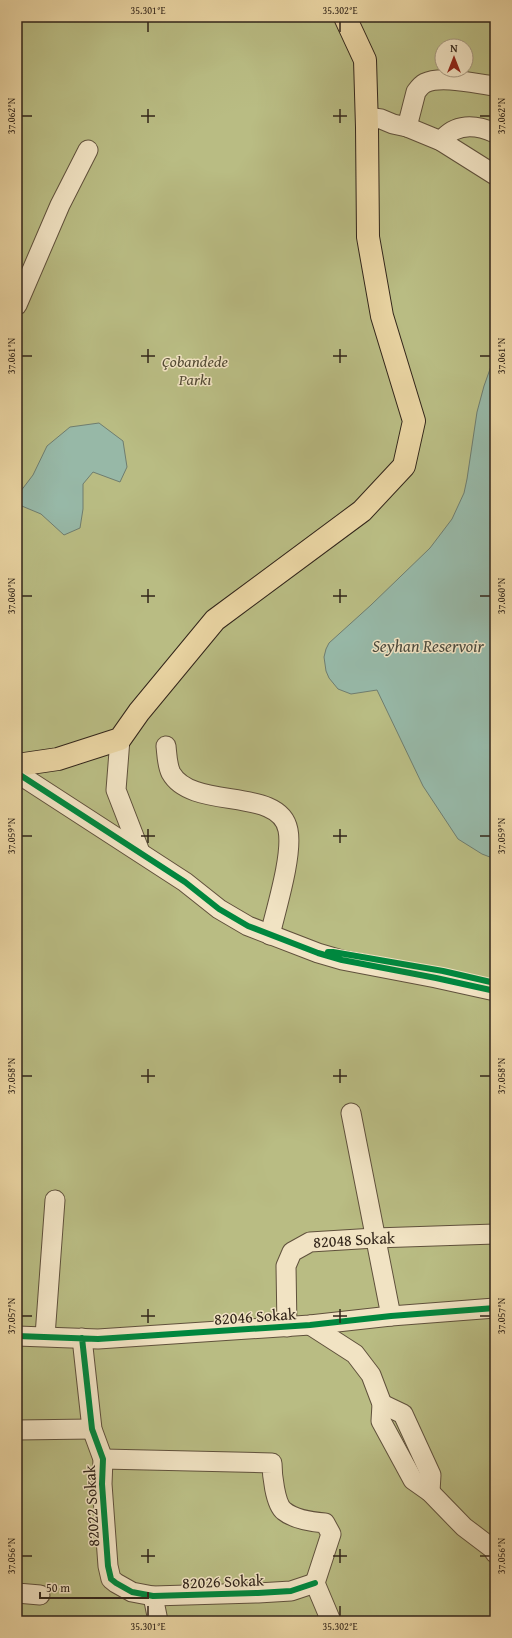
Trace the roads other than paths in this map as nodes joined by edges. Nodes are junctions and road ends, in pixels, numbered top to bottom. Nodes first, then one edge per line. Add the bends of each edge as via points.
1 (345, 17) edge
2 (495, 86) edge
3 (367, 125) junction
4 (400, 125) junction
5 (495, 133) edge
6 (441, 141) junction
7 (88, 150) dead end
8 (495, 175) edge
9 (17, 305) edge
10 (120, 739) junction
11 (166, 746) dead end
12 (17, 765) edge
13 (17, 773) edge
14 (140, 852) junction
15 (270, 935) junction
16 (495, 991) edge
17 (351, 1113) dead end
18 (56, 1200) dead end
19 (495, 1234) edge
20 (375, 1238) junction
21 (495, 1308) edge
22 (391, 1316) junction
23 (310, 1325) junction
24 (287, 1326) junction
25 (17, 1336) edge
26 (45, 1336) junction
27 (82, 1338) junction
28 (92, 1429) junction
29 (17, 1430) edge
30 (103, 1459) junction
31 (494, 1550) edge
32 (111, 1579) joint
33 (315, 1583) junction
34 (17, 1593) edge
35 (40, 1595) dead end
36 (154, 1596) junction
37 (158, 1621) edge
38 (331, 1621) edge

1 - 3 main road via 365,60
2 - 4 street via 442,80 425,82 416,92
3 - 4 street via 382,130
3 - 10 main road via 368,237 382,316 414,421 404,466 362,512 215,620 138,712
4 - 6 street
5 - 6 street via 478,127 462,128 451,131
6 - 8 street
7 - 9 street via 60,205
10 - 12 main road via 58,759
10 - 14 street via 116,790
11 - 15 street via 171,772 183,784 206,794 253,802 272,809 285,823 288,830 287,859
13 - 14 street
14 - 15 street via 185,882 219,909
15 - 16 street via 342,960
17 - 20 street
18 - 26 street
19 - 20 street, 82048 Sokak
20 - 22 street
20 - 24 street, 82048 Sokak via 310,1242 292,1252 286,1266
21 - 22 street, 82046 Sokak
22 - 23 street, 82046 Sokak
23 - 24 street, 82046 Sokak
23 - 31 street via 355,1354 371,1375 382,1404 403,1414 431,1474 430,1492 464,1527
24 - 27 street, 82046 Sokak
25 - 26 street, 82046 Sokak
26 - 27 street, 82046 Sokak
27 - 28 street, 82022 Sokak
28 - 29 street
28 - 30 street, 82022 Sokak
30 - 32 street, 82022 Sokak via 103,1492
30 - 33 street via 272,1463 273,1482 282,1510 308,1522 325,1523 331,1534
32 - 36 street, 82026 Sokak via 132,1592
33 - 36 street, 82026 Sokak via 291,1591 258,1594
33 - 38 street
34 - 35 street
36 - 37 street

